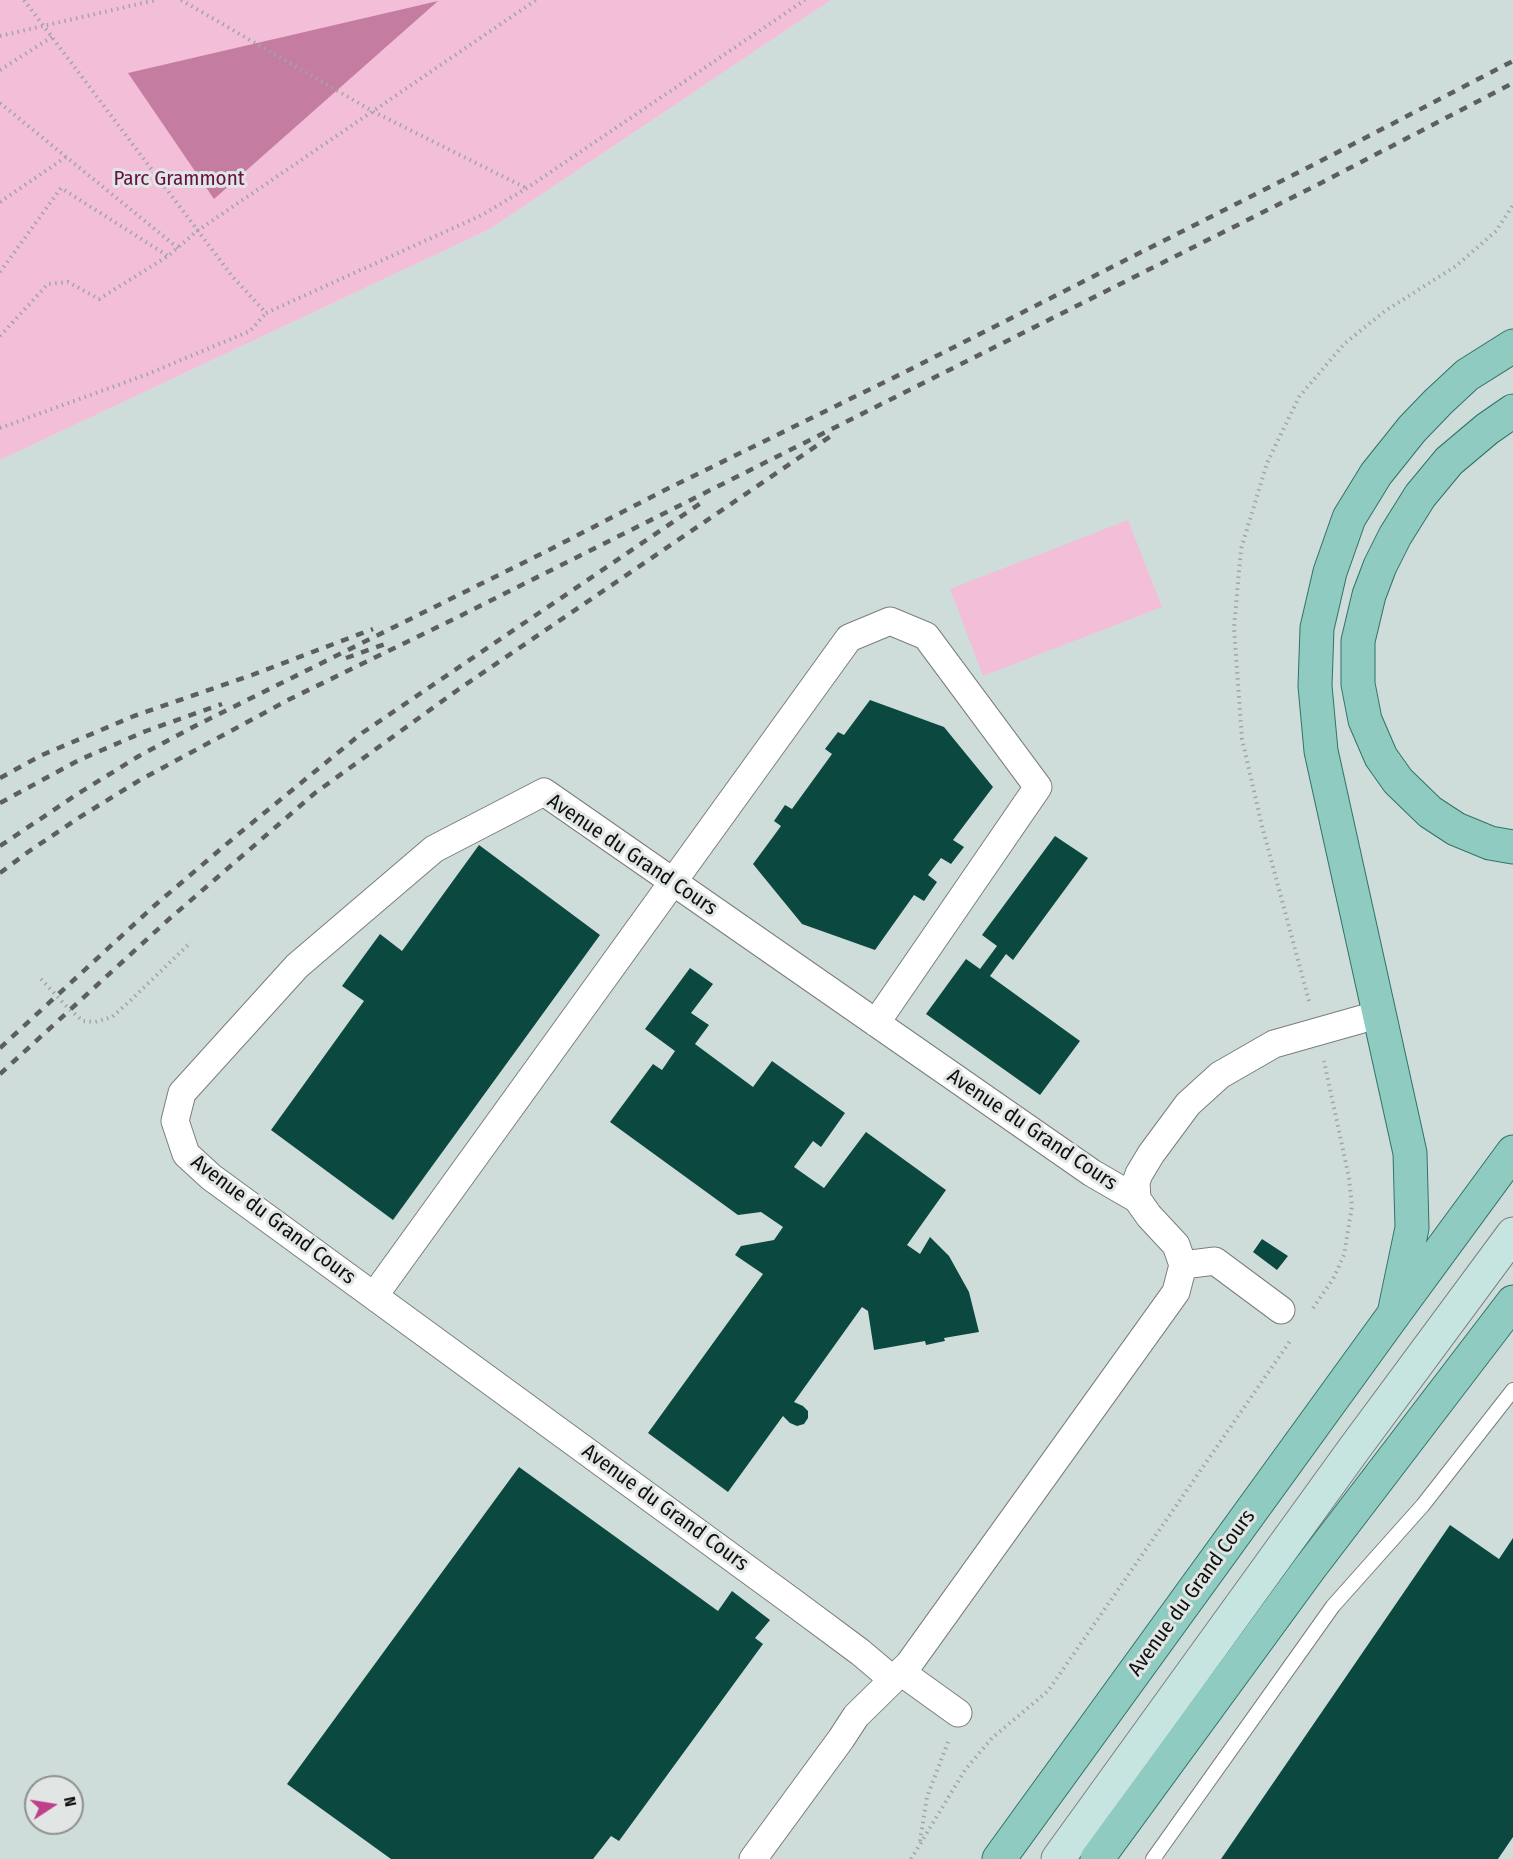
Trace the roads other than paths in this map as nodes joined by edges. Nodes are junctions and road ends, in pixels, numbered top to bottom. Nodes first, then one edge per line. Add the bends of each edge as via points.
1 (1513, 346) edge
2 (1513, 411) edge
3 (1513, 847) edge
4 (674, 882) junction
5 (1380, 1014) junction
6 (876, 1023) junction
7 (1513, 1152) edge
8 (1137, 1199) junction
9 (1513, 1234) edge
10 (1183, 1265) junction
11 (374, 1296) junction
12 (1513, 1302) edge
13 (1281, 1310) dead end
14 (1394, 1314) junction
15 (1513, 1390) edge
16 (896, 1676) junction
17 (958, 1713) road end
18 (753, 1859) edge
19 (999, 1859) edge
20 (1058, 1859) edge
21 (1097, 1859) edge
22 (1153, 1859) edge

1 - 5 main road via 1467,375 1438,402 1376,474 1349,518 1330,572 1317,628 1315,687 1321,752
2 - 3 main road via 1449,461 1420,496 1395,536 1369,595 1358,641 1358,684 1365,720 1381,757 1398,781 1430,813 1456,829 1490,843
4 - 6 street, Avenue du Grand Cours
4 - 6 street via 849,638 890,621 926,636 1038,788
4 - 11 street
4 - 11 street, Avenue du Grand Cours via 544,792 435,849 297,966 182,1094 175,1121 186,1154 211,1177
5 - 8 street via 1274,1044 1220,1075 1188,1104 1151,1154 1138,1174
5 - 14 main road via 1411,1173 1412,1228
6 - 8 street, Avenue du Grand Cours via 1092,1173
7 - 14 main road, Avenue du Grand Cours
8 - 10 street, Avenue du Grand Cours via 1176,1245
9 - 20 main road
10 - 13 street via 1215,1261
10 - 16 street via 1176,1292 909,1664
11 - 16 street, Avenue du Grand Cours
12 - 21 main road via 1309,1569
14 - 19 main road, Avenue du Grand Cours
15 - 22 lane via 1423,1505 1333,1606
16 - 17 street, Avenue du Grand Cours
16 - 18 street via 856,1716

